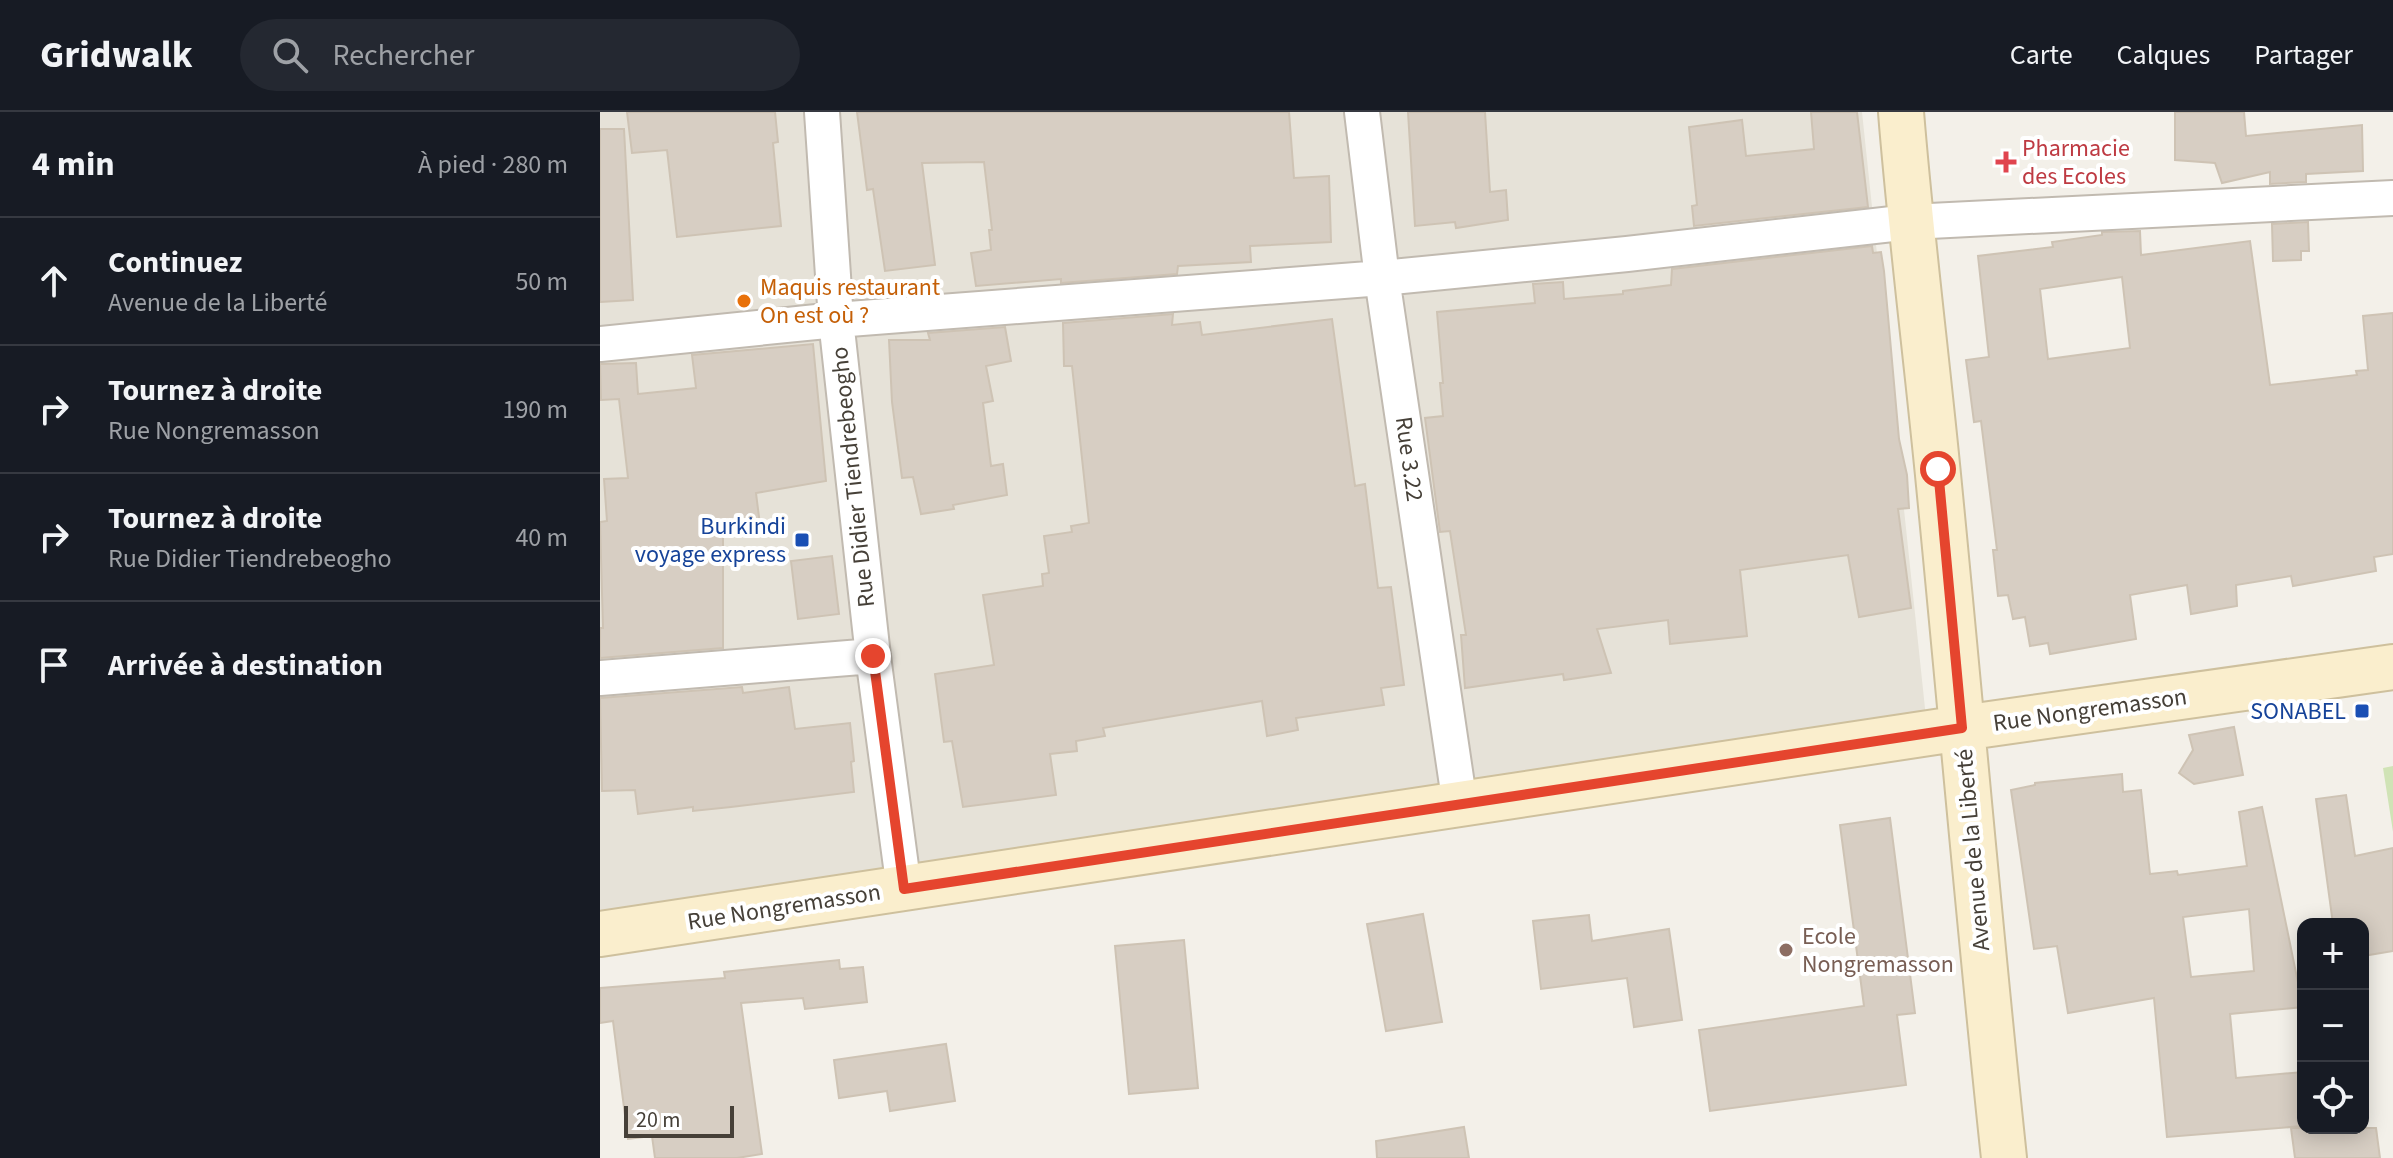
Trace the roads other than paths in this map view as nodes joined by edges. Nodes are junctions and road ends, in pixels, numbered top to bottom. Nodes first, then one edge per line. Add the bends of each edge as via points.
1 (822, 112) edge
2 (1362, 112) edge
3 (1901, 112) edge
4 (2393, 198) edge
5 (1910, 222) junction
6 (1382, 278) junction
7 (836, 320) junction
8 (600, 344) edge
9 (873, 656) junction
10 (2393, 667) edge
11 (600, 678) edge
12 (1962, 728) junction
13 (1460, 805) junction
14 (904, 889) junction
15 (600, 934) edge
16 (2004, 1158) edge

1 - 7 street, Rue Didier Tiendrebeogho
2 - 6 street, Rue 3.22
3 - 5 street, Avenue de la Liberté
4 - 5 street
5 - 6 street
5 - 12 street, Avenue de la Liberté
6 - 7 street
6 - 13 street, Rue 3.22
7 - 8 street
7 - 9 street, Rue Didier Tiendrebeogho
9 - 11 street
9 - 14 street, Rue Didier Tiendrebeogho
10 - 12 street, Rue Nongremasson
12 - 13 street, Rue Nongremasson
12 - 16 street, Avenue de la Liberté
13 - 14 street, Rue Nongremasson
14 - 15 street, Rue Nongremasson

